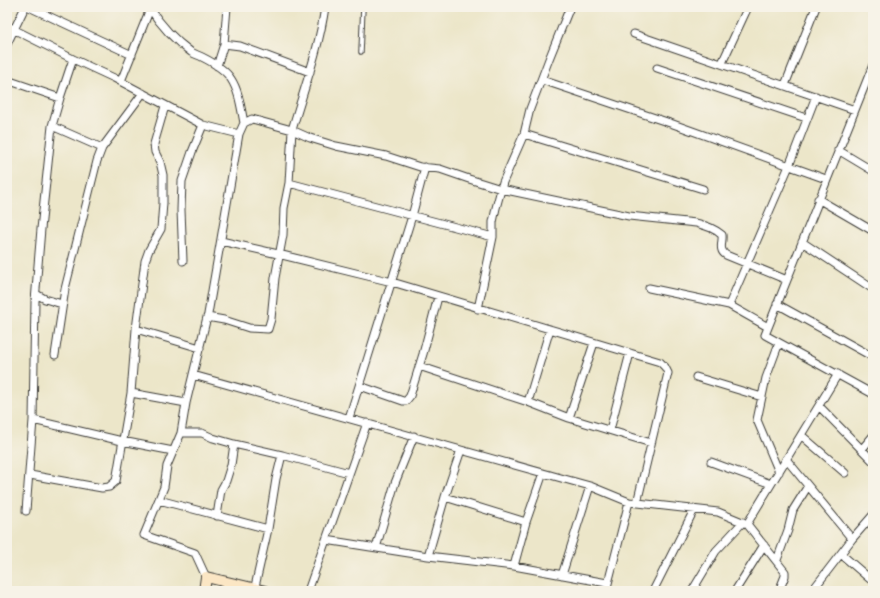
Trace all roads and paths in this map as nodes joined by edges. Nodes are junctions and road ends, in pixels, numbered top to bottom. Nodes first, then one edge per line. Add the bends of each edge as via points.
1 (25, 7) edge
2 (29, 7) edge
3 (227, 7) edge
4 (325, 7) edge
5 (363, 7) edge
6 (570, 7) edge
7 (748, 7) edge
8 (816, 7) edge
9 (149, 8) edge
10 (10, 28) edge
11 (634, 34) dead end
12 (7, 44) edge
13 (224, 44) junction
14 (361, 52) dead end
15 (132, 55) junction
16 (73, 60) junction
17 (722, 63) junction
18 (873, 65) edge
19 (217, 66) junction
20 (657, 68) dead end
21 (310, 72) junction
22 (871, 76) edge
23 (7, 80) edge
24 (542, 80) junction
25 (121, 81) junction
26 (785, 85) junction
27 (143, 92) junction
28 (816, 96) junction
29 (60, 98) junction
30 (165, 106) junction
31 (855, 110) junction
32 (806, 118) junction
33 (244, 123) junction
34 (203, 125) junction
35 (52, 126) junction
36 (292, 130) junction
37 (239, 134) junction
38 (524, 134) junction
39 (102, 148) junction
40 (838, 150) junction
41 (789, 166) junction
42 (425, 167) junction
43 (873, 171) edge
44 (826, 179) junction
45 (289, 184) junction
46 (501, 189) junction
47 (703, 189) dead end
48 (818, 199) junction
49 (412, 216) junction
50 (873, 231) edge
51 (493, 237) junction
52 (221, 241) junction
53 (802, 242) junction
54 (278, 254) junction
55 (183, 261) dead end
56 (746, 264) junction
57 (787, 280) junction
58 (392, 282) junction
59 (649, 288) dead end
60 (873, 289) edge
61 (36, 294) junction
62 (438, 297) junction
63 (62, 304) junction
64 (777, 304) junction
65 (729, 305) junction
66 (478, 309) junction
67 (207, 320) junction
68 (768, 327) junction
69 (136, 329) junction
70 (550, 329) junction
71 (594, 343) junction
72 (779, 343) junction
73 (200, 348) junction
74 (630, 353) junction
75 (55, 355) dead end
76 (873, 356) edge
77 (419, 366) junction
78 (838, 374) junction
79 (193, 375) junction
80 (696, 377) dead end
81 (360, 386) junction
82 (132, 393) junction
83 (873, 394) edge
84 (762, 397) junction
85 (528, 402) junction
86 (186, 403) junction
87 (819, 406) junction
88 (350, 418) junction
89 (569, 418) junction
90 (33, 420) junction
91 (367, 423) junction
92 (610, 430) junction
93 (181, 433) junction
94 (801, 435) junction
95 (414, 436) junction
96 (873, 436) edge
97 (122, 441) junction
98 (651, 443) junction
99 (234, 444) junction
100 (862, 449) junction
101 (461, 450) junction
102 (173, 451) junction
103 (282, 455) junction
104 (786, 459) junction
105 (873, 461) edge
106 (711, 462) dead end
107 (543, 472) junction
108 (779, 472) junction
109 (349, 473) junction
110 (845, 473) dead end
111 (30, 475) junction
112 (771, 484) junction
113 (590, 486) junction
114 (808, 486) junction
115 (445, 497) junction
116 (159, 500) junction
117 (629, 502) junction
118 (637, 503) junction
119 (694, 510) junction
120 (26, 511) dead end
121 (873, 515) edge
122 (218, 516) junction
123 (526, 522) junction
124 (745, 523) junction
125 (268, 529) junction
126 (852, 539) junction
127 (326, 540) junction
128 (764, 545) junction
129 (376, 548) junction
130 (841, 554) junction
131 (428, 556) junction
132 (777, 560) junction
133 (514, 566) junction
134 (562, 575) junction
135 (206, 577) junction
136 (873, 579) edge
137 (606, 589) edge
138 (254, 590) edge
139 (204, 591) edge
140 (265, 591) edge
141 (308, 591) edge
142 (653, 591) edge
143 (692, 591) edge
144 (736, 591) edge
145 (778, 591) edge
146 (812, 591) edge

1 - 10 street
2 - 15 street
3 - 13 street
4 - 21 street
5 - 14 lane
6 - 24 street
7 - 17 street
8 - 26 street
9 - 15 street
9 - 19 street via 178,41
10 - 12 street
10 - 16 street
11 - 17 street
13 - 19 street
13 - 21 street via 240,46
15 - 25 street
16 - 25 street
16 - 29 street
17 - 26 street
18 - 22 street
19 - 33 street via 236,86
20 - 32 street
21 - 36 street
22 - 31 street
23 - 29 street
24 - 38 street via 530,109
24 - 41 street
25 - 27 street
26 - 28 street
27 - 30 street
27 - 39 street
28 - 31 street
28 - 32 street
29 - 35 street
30 - 34 street
30 - 69 street via 154,144 163,176 161,229 145,261
31 - 40 street
32 - 41 street
33 - 36 street via 252,119
33 - 37 street
34 - 37 street
34 - 55 street via 182,181
35 - 39 street
35 - 61 street
36 - 42 street via 336,146
36 - 45 street
37 - 52 street
38 - 46 street
38 - 47 street
39 - 63 street
40 - 43 street
40 - 44 street
41 - 44 street
41 - 56 street
42 - 46 street via 440,169
42 - 49 street
44 - 48 street
45 - 49 street
45 - 54 street
46 - 51 street via 493,222
46 - 56 street via 629,216 707,226 722,235 723,253
48 - 50 street
48 - 53 street
49 - 51 street
49 - 58 street
51 - 66 street
52 - 54 street
52 - 67 street
53 - 57 street
53 - 60 street
54 - 58 street
54 - 67 street via 268,329 249,328 207,317
56 - 57 street
56 - 65 street
57 - 64 street
58 - 62 street
58 - 81 street
59 - 65 street
61 - 63 street
61 - 90 street
62 - 66 street
62 - 77 street
63 - 75 street
64 - 68 street
64 - 76 street
65 - 68 street
66 - 70 street
67 - 73 street
68 - 72 street via 765,335
69 - 73 street
69 - 82 street
70 - 71 street
70 - 85 street
71 - 74 street
71 - 89 street
72 - 78 street
72 - 84 street
73 - 79 street
74 - 92 street
74 - 98 street via 660,362 668,373
77 - 81 street via 410,396 406,400
77 - 85 street
78 - 83 street
78 - 87 street
79 - 86 street
79 - 88 street
80 - 84 street
81 - 88 street
82 - 86 street
82 - 97 street
84 - 108 street via 757,420
85 - 89 street
86 - 93 street
87 - 94 street
87 - 100 street
88 - 91 street
89 - 92 street
90 - 97 street
90 - 111 street
91 - 95 street
91 - 109 street
92 - 98 street
93 - 99 street via 202,433
93 - 102 street
94 - 104 street
94 - 110 street
95 - 101 street
95 - 129 street
96 - 100 street
97 - 102 street
97 - 111 street via 116,481 109,487 102,488
98 - 118 street
99 - 103 street
99 - 122 street via 231,465 221,490
100 - 105 street
101 - 107 street
101 - 115 street
102 - 116 street
103 - 109 street
103 - 125 street
104 - 108 street
104 - 114 street
106 - 112 street
107 - 113 street
107 - 123 street
108 - 112 street
109 - 127 street
111 - 120 street
112 - 124 street
113 - 117 street
113 - 134 street
114 - 126 street
114 - 132 street via 793,510
115 - 123 street
115 - 131 street
116 - 122 street
116 - 135 street via 144,535 195,553
117 - 118 street
117 - 137 street
118 - 119 street
119 - 124 street via 718,512
119 - 142 street
121 - 126 street
122 - 125 street
123 - 133 street
124 - 128 street
124 - 143 street via 716,551
125 - 138 street
126 - 130 street
127 - 129 street
127 - 141 street
128 - 132 street
128 - 144 street
129 - 131 street
130 - 136 street
130 - 146 street
131 - 133 street
132 - 145 street via 785,572
133 - 134 street
134 - 137 street
135 - 138 street
135 - 139 street
138 - 140 street

